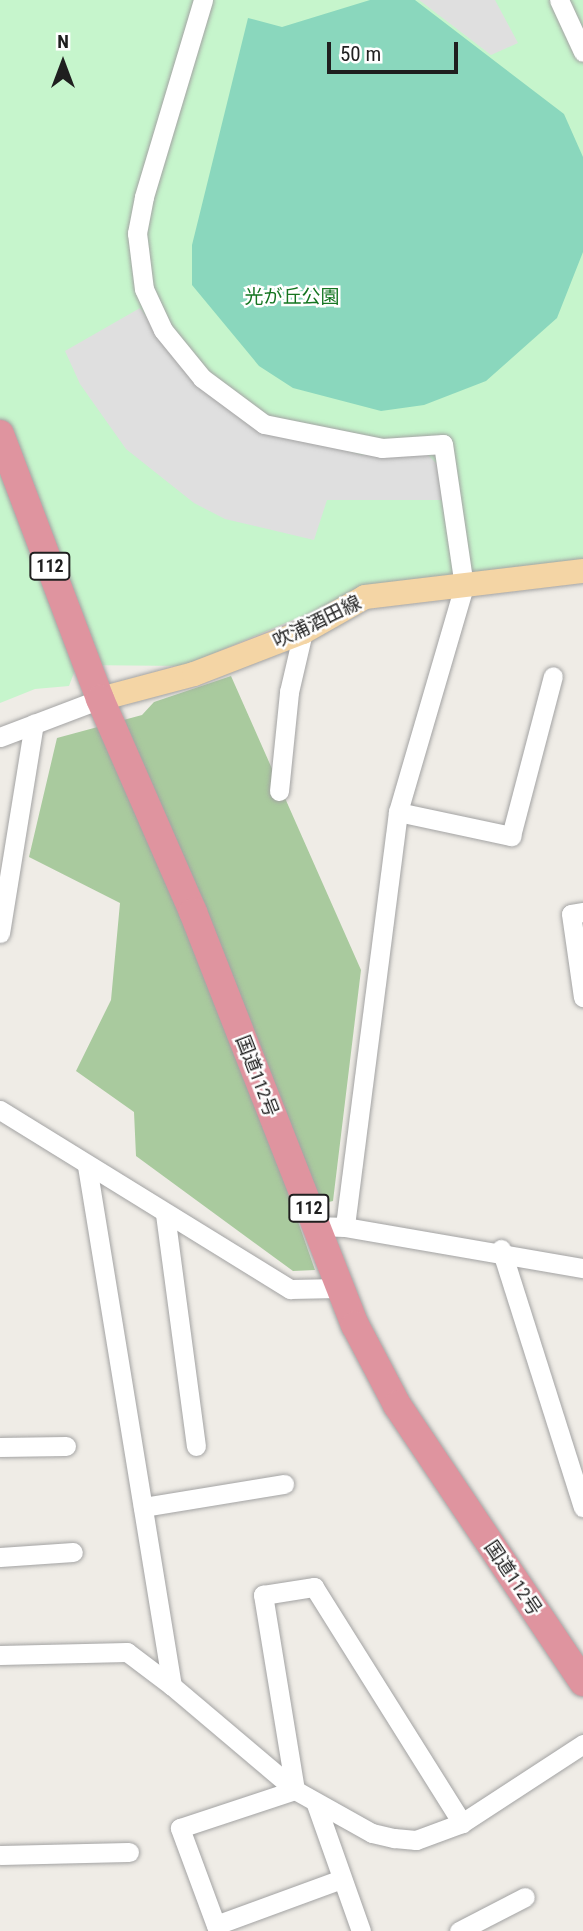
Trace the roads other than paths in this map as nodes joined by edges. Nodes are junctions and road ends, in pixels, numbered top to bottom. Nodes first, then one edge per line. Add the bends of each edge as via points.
1 (203, 0) edge
2 (559, 0) edge
3 (583, 52) edge
4 (0, 434) edge
5 (580, 574) edge
6 (464, 586) junction
7 (303, 632) junction
8 (553, 676) dead end
9 (100, 699) junction
10 (34, 724) junction
11 (0, 737) edge
12 (279, 791) dead end
13 (398, 811) junction
14 (583, 912) edge
15 (0, 933) edge
16 (583, 997) edge
17 (0, 1110) edge
18 (87, 1166) junction
19 (165, 1214) junction
20 (316, 1226) junction
21 (345, 1227) junction
22 (501, 1249) junction
23 (583, 1268) edge
24 (339, 1288) junction
25 (66, 1446) dead end
26 (196, 1446) dead end
27 (0, 1447) edge
28 (284, 1484) dead end
29 (143, 1507) junction
30 (583, 1507) edge
31 (73, 1552) dead end
32 (0, 1557) edge
33 (0, 1655) edge
34 (583, 1682) edge
35 (172, 1686) junction
36 (583, 1744) edge
37 (295, 1790) junction
38 (316, 1804) junction
39 (462, 1823) junction
40 (130, 1852) dead end
41 (0, 1855) edge
42 (342, 1879) junction
43 (525, 1897) dead end
44 (217, 1928) edge
45 (361, 1931) edge
46 (459, 1931) edge

1 - 6 street via 137,233 144,289 163,331 202,378 264,424 382,448 443,444
2 - 3 street
4 - 9 highway, 国道112号 / 112
5 - 6 main road, 吹浦酒田線
6 - 7 main road, 吹浦酒田線 via 365,597
6 - 13 street
7 - 9 main road, 吹浦酒田線 via 194,674
7 - 12 street via 289,692
8 - 13 street via 511,836
9 - 10 street
9 - 20 highway, 国道112号 / 112
10 - 11 street
10 - 15 street
13 - 21 street
14 - 16 street via 571,914
17 - 18 street
18 - 19 street
18 - 29 street
19 - 24 street via 290,1289
19 - 26 street
20 - 21 street
20 - 24 highway, 国道112号 / 112
21 - 22 street
22 - 23 street
22 - 30 street
24 - 34 highway, 国道112号 / 112 via 397,1405
25 - 27 street
28 - 29 street
29 - 35 street
31 - 32 street
33 - 35 street via 127,1652
35 - 37 street
36 - 39 street
37 - 38 street
37 - 39 street via 263,1595 314,1587
37 - 44 street via 180,1828
38 - 39 street via 394,1838 416,1840
38 - 42 street
40 - 41 street
42 - 44 street
42 - 45 street
43 - 46 street

